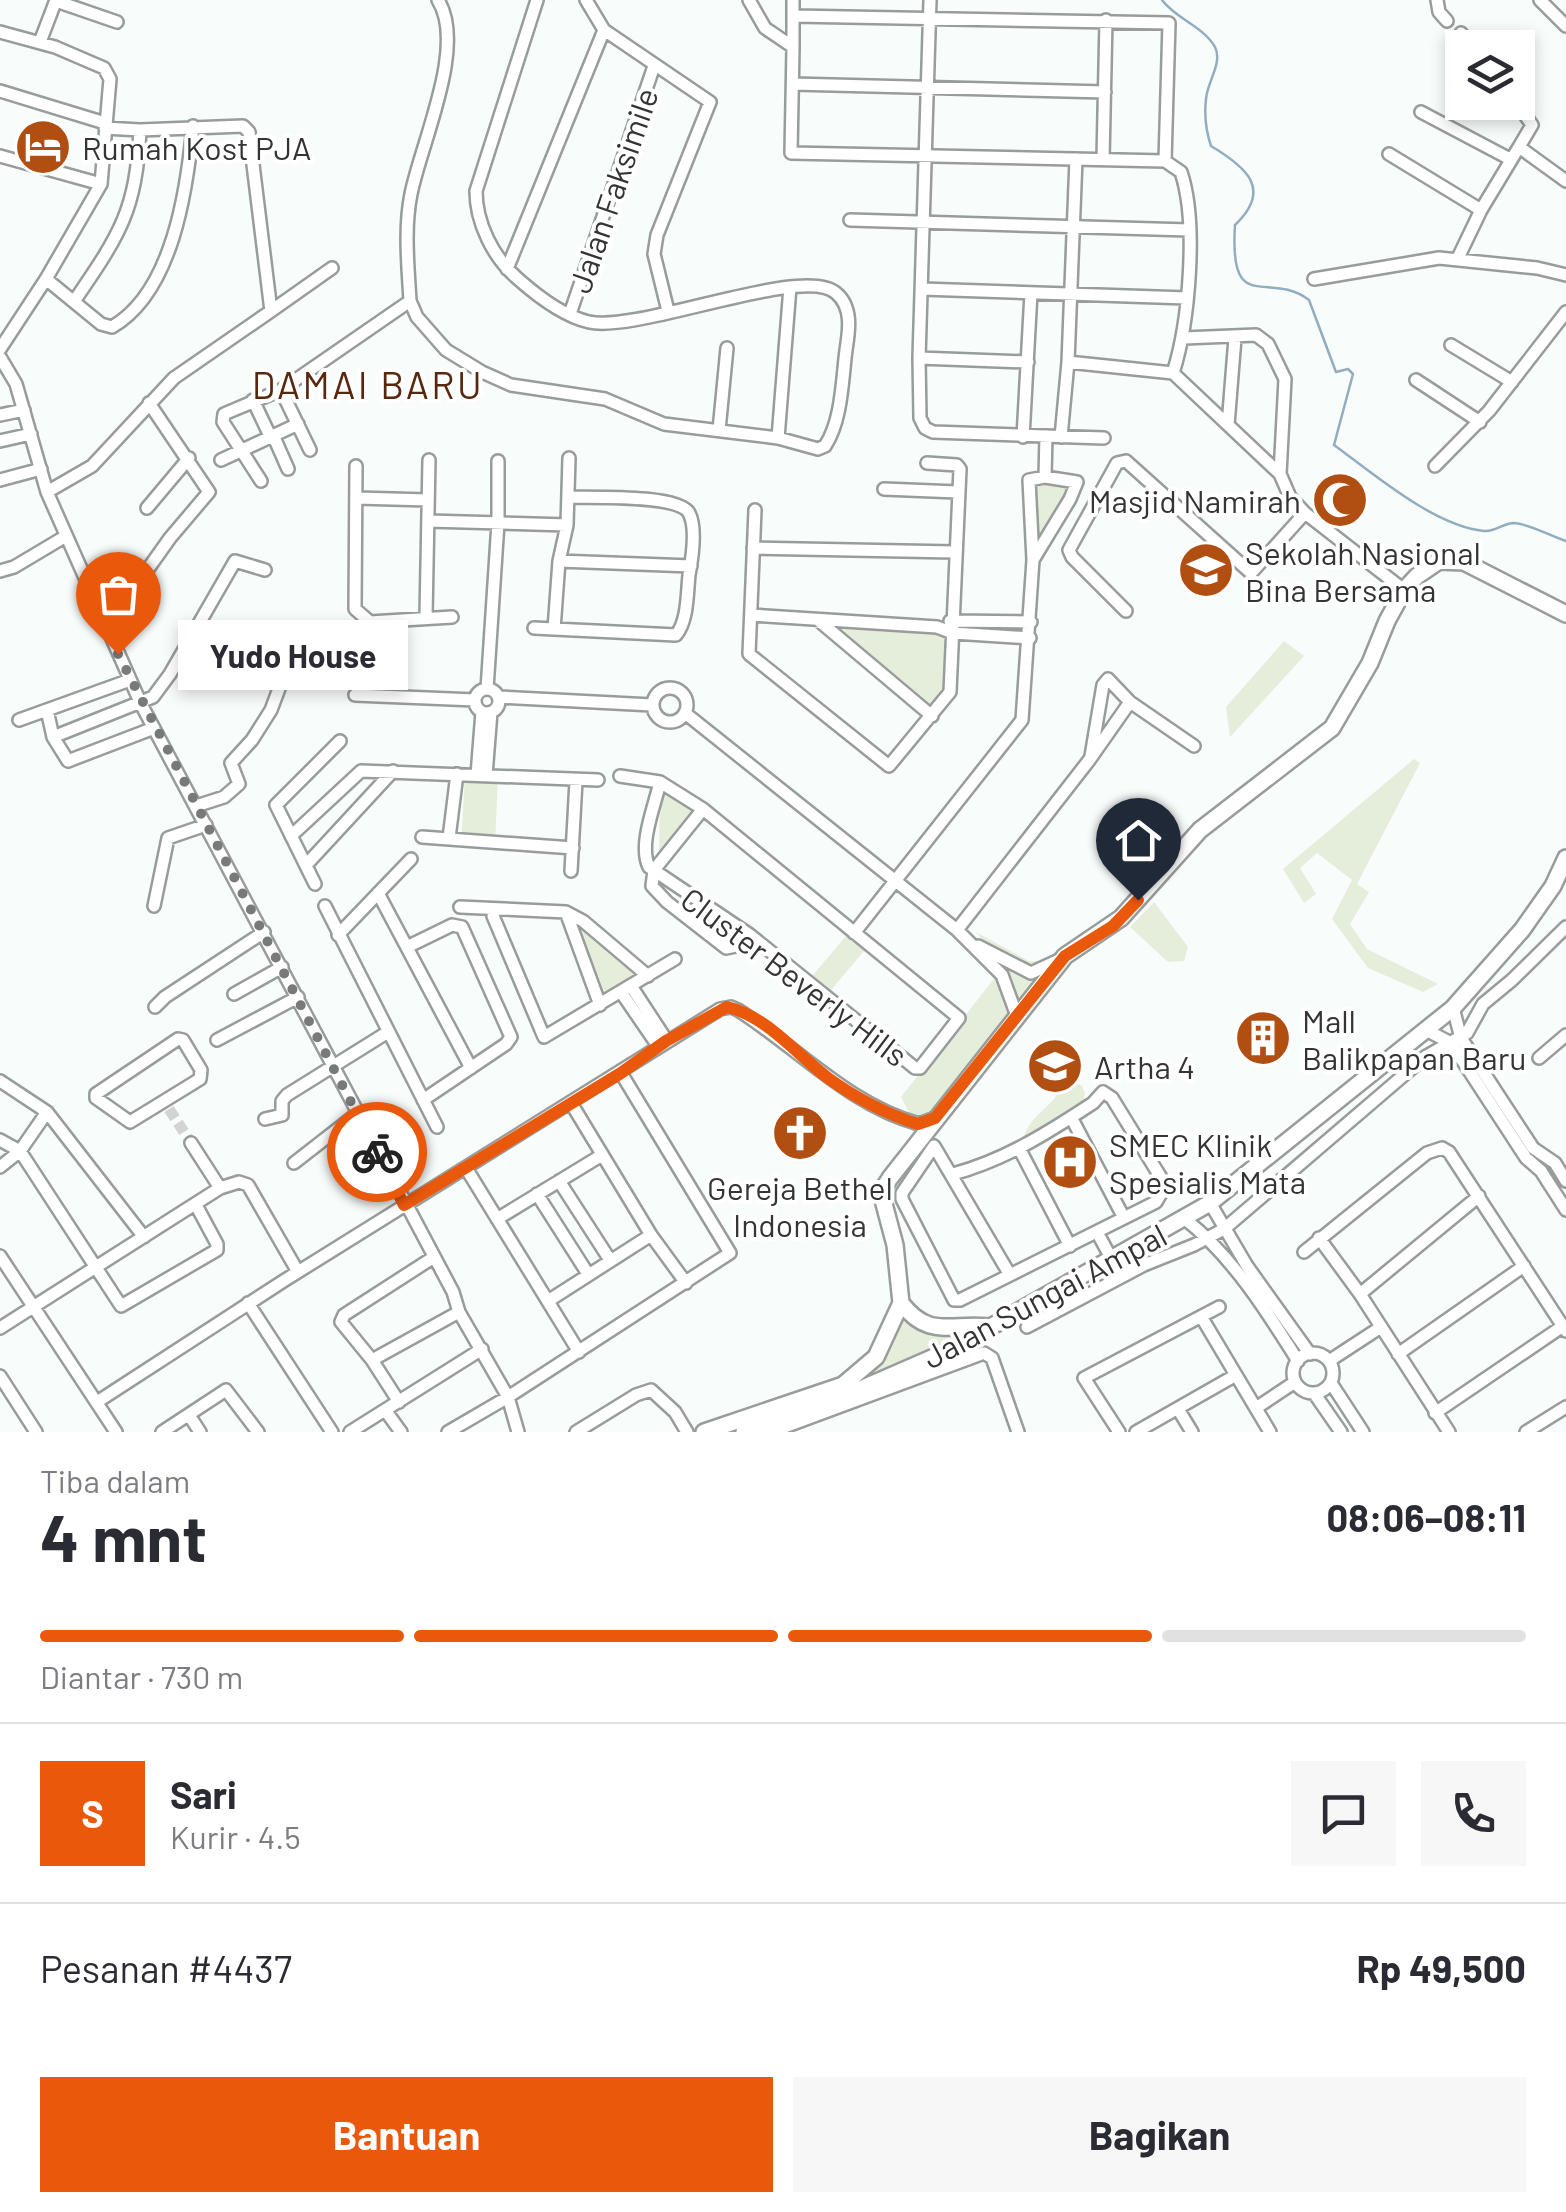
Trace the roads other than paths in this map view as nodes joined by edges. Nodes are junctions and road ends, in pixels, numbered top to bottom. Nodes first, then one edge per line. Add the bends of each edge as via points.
1 (438, 0) edge
2 (537, 0) edge
3 (586, 0) edge
4 (749, 0) edge
5 (793, 0) edge
6 (930, 0) edge
7 (1437, 0) edge
8 (1540, 0) edge
9 (56, 1) edge
10 (794, 16) junction
11 (931, 18) junction
12 (1106, 20) junction
13 (1447, 21) dead end
14 (117, 22) dead end
15 (1566, 26) edge
16 (604, 30) junction
17 (0, 32) edge
18 (40, 42) junction
19 (793, 48) junction
20 (654, 66) junction
21 (793, 84) junction
22 (928, 88) junction
23 (0, 92) edge
24 (1104, 92) junction
25 (1422, 112) dead end
26 (1529, 120) edge
27 (105, 125) junction
28 (193, 126) junction
29 (140, 130) junction
30 (1519, 147) junction
31 (927, 154) junction
32 (1388, 154) dead end
33 (0, 156) edge
34 (1076, 159) junction
35 (1103, 159) junction
36 (1510, 159) junction
37 (1165, 161) junction
38 (1566, 181) edge
39 (100, 184) junction
40 (1481, 210) junction
41 (850, 220) dead end
42 (924, 221) junction
43 (1074, 226) junction
44 (1189, 230) junction
45 (1458, 258) junction
46 (332, 268) dead end
47 (507, 269) junction
48 (1566, 275) edge
49 (46, 279) junction
50 (1314, 279) dead end
51 (790, 287) junction
52 (922, 289) junction
53 (1030, 294) junction
54 (1070, 294) junction
55 (1187, 298) junction
56 (75, 300) junction
57 (410, 301) junction
58 (668, 311) junction
59 (271, 312) junction
60 (1566, 312) edge
61 (570, 314) junction
62 (1184, 338) junction
63 (1235, 338) junction
64 (1451, 345) dead end
65 (728, 348) dead end
66 (0, 350) edge
67 (0, 357) edge
68 (919, 358) junction
69 (1028, 362) junction
70 (1068, 362) junction
71 (1173, 373) junction
72 (1416, 380) dead end
73 (1512, 382) junction
74 (280, 390) junction
75 (253, 400) junction
76 (149, 404) junction
77 (24, 410) junction
78 (0, 416) edge
79 (1480, 422) junction
80 (298, 424) junction
81 (1228, 425) junction
82 (719, 430) junction
83 (32, 434) junction
84 (272, 436) junction
85 (1046, 436) junction
86 (1061, 436) junction
87 (1024, 437) junction
88 (778, 438) junction
89 (1104, 438) dead end
90 (0, 440) edge
91 (310, 450) dead end
92 (240, 451) junction
93 (189, 458) junction
94 (569, 458) dead end
95 (221, 460) dead end
96 (429, 460) dead end
97 (498, 460) dead end
98 (927, 464) dead end
99 (356, 466) dead end
100 (1435, 466) dead end
101 (42, 469) junction
102 (288, 469) dead end
103 (1280, 474) junction
104 (1044, 477) junction
105 (0, 480) edge
106 (261, 481) dead end
107 (884, 489) dead end
108 (47, 492) junction
109 (957, 492) junction
110 (356, 498) junction
111 (568, 498) junction
112 (428, 500) junction
113 (146, 508) dead end
114 (754, 510) dead end
115 (1305, 513) junction
116 (428, 521) junction
117 (498, 522) junction
118 (567, 525) junction
119 (66, 536) junction
120 (754, 548) junction
121 (954, 552) junction
122 (1034, 560) junction
123 (559, 561) junction
124 (691, 566) junction
125 (265, 570) dead end
126 (0, 572) edge
127 (1404, 590) junction
128 (1126, 611) dead end
129 (1566, 614) edge
130 (751, 615) junction
131 (426, 616) junction
132 (452, 617) dead end
133 (954, 619) junction
134 (818, 620) junction
135 (1031, 622) junction
136 (938, 627) junction
137 (106, 628) junction
138 (534, 628) dead end
139 (554, 629) junction
140 (193, 634) junction
141 (953, 634) junction
142 (1030, 638) junction
143 (210, 662) dead end
144 (283, 678) dead end
145 (130, 680) junction
146 (492, 693) junction
147 (355, 695) dead end
148 (474, 700) junction
149 (1130, 702) junction
150 (141, 704) junction
151 (652, 705) junction
152 (46, 710) junction
153 (487, 712) junction
154 (685, 713) junction
155 (932, 716) junction
156 (19, 720) dead end
157 (154, 728) junction
158 (52, 736) junction
159 (340, 741) dead end
160 (1194, 746) dead end
161 (1090, 760) junction
162 (393, 770) junction
163 (457, 774) junction
164 (482, 775) junction
165 (620, 776) dead end
166 (576, 780) junction
167 (598, 780) dead end
168 (660, 782) junction
169 (196, 806) junction
170 (702, 809) junction
171 (206, 825) junction
172 (291, 836) junction
173 (422, 838) dead end
174 (449, 838) junction
175 (573, 848) junction
176 (1566, 858) edge
177 (410, 859) dead end
178 (307, 864) junction
179 (654, 870) junction
180 (571, 871) dead end
181 (901, 877) junction
182 (315, 884) dead end
183 (378, 894) junction
184 (154, 906) dead end
185 (325, 906) dead end
186 (460, 907) dead end
187 (495, 910) junction
188 (566, 912) junction
189 (1566, 927) edge
190 (958, 930) junction
191 (264, 932) junction
192 (854, 933) junction
193 (338, 934) junction
194 (750, 935) junction
195 (974, 944) junction
196 (407, 947) junction
197 (1065, 956) junction
198 (675, 959) dead end
199 (282, 967) junction
200 (648, 976) junction
201 (626, 989) junction
202 (234, 994) dead end
203 (298, 997) junction
204 (600, 1005) junction
205 (156, 1007) dead end
206 (1453, 1008) junction
207 (1017, 1016) junction
208 (1426, 1030) junction
209 (388, 1032) junction
210 (216, 1040) dead end
211 (1561, 1040) edge
212 (1456, 1043) junction
213 (662, 1044) junction
214 (1539, 1058) dead end
215 (1566, 1058) edge
216 (332, 1065) junction
217 (471, 1068) junction
218 (621, 1073) junction
219 (1478, 1073) junction
220 (0, 1081) edge
221 (423, 1100) junction
222 (570, 1103) junction
223 (166, 1105) joint
224 (47, 1112) junction
225 (357, 1114) junction
226 (1071, 1117) junction
227 (265, 1120) dead end
228 (437, 1127) dead end
229 (924, 1127) junction
230 (0, 1140) edge
231 (191, 1143) tunnel mouth
232 (1020, 1148) junction
233 (20, 1151) junction
234 (602, 1154) junction
235 (1560, 1160) edge
236 (294, 1163) dead end
237 (0, 1166) edge
238 (466, 1168) junction
239 (1542, 1171) junction
240 (953, 1174) junction
241 (560, 1180) junction
242 (1566, 1181) edge
243 (220, 1188) junction
244 (537, 1194) junction
245 (1479, 1196) junction
246 (1210, 1203) junction
247 (196, 1205) junction
248 (404, 1205) junction
249 (1566, 1210) edge
250 (1124, 1218) junction
251 (498, 1219) junction
252 (1185, 1219) junction
253 (1224, 1229) junction
254 (1097, 1232) junction
255 (651, 1235) junction
256 (144, 1237) junction
257 (1209, 1238) junction
258 (1320, 1238) junction
259 (1070, 1246) junction
260 (1304, 1252) dead end
261 (0, 1256) edge
262 (434, 1256) junction
263 (1111, 1258) junction
264 (610, 1260) junction
265 (1524, 1266) junction
266 (94, 1268) junction
267 (298, 1272) junction
268 (588, 1274) junction
269 (1010, 1275) junction
270 (686, 1282) junction
271 (1360, 1294) junction
272 (548, 1302) junction
273 (248, 1303) junction
274 (900, 1303) junction
275 (1219, 1307) dead end
276 (35, 1308) junction
277 (459, 1312) junction
278 (1202, 1318) junction
279 (1027, 1326) dead end
280 (1381, 1327) junction
281 (0, 1328) edge
282 (992, 1328) junction
283 (1565, 1329) edge
284 (482, 1349) junction
285 (579, 1352) junction
286 (1310, 1354) junction
287 (1398, 1354) junction
288 (372, 1360) junction
289 (1298, 1361) junction
290 (1329, 1361) junction
291 (1236, 1375) junction
292 (0, 1376) edge
293 (1295, 1382) junction
294 (1331, 1383) junction
295 (1314, 1393) junction
296 (508, 1397) junction
297 (98, 1402) junction
298 (399, 1402) junction
299 (1566, 1407) edge
300 (1256, 1408) junction
301 (1178, 1409) junction
302 (385, 1410) junction
303 (1435, 1413) junction
304 (189, 1414) junction
305 (471, 1418) junction
306 (36, 1432) edge
307 (116, 1432) edge
308 (162, 1432) edge
309 (200, 1432) edge
310 (258, 1432) edge
311 (332, 1432) edge
312 (350, 1432) edge
313 (401, 1432) edge
314 (448, 1432) edge
315 (476, 1432) edge
316 (518, 1432) edge
317 (576, 1432) edge
318 (688, 1432) edge
319 (704, 1432) edge
320 (744, 1432) edge
321 (771, 1432) edge
322 (1018, 1432) edge
323 (1119, 1432) edge
324 (1136, 1432) edge
325 (1192, 1432) edge
326 (1270, 1432) edge
327 (1340, 1432) edge
328 (1363, 1432) edge
329 (1448, 1432) edge
330 (1526, 1432) edge

1 - 57 street via 447,55 410,196
2 - 47 street via 476,191 484,232
3 - 16 street
4 - 19 street via 765,28
5 - 10 street
6 - 11 street
7 - 13 street
8 - 15 street
9 - 14 street
9 - 18 street
10 - 11 street
10 - 19 street
11 - 12 street
11 - 22 street
12 - 24 street
12 - 37 street via 1170,24
16 - 20 street
16 - 47 street
17 - 18 street
18 - 27 street via 107,70
19 - 21 street
20 - 58 street via 710,102 657,235 654,254
20 - 61 street, Jalan Faksimile
21 - 22 street
21 - 31 street via 791,153
22 - 24 street
22 - 31 street
23 - 27 street
24 - 35 street
25 - 36 street
26 - 30 street
27 - 29 street
27 - 39 street
28 - 29 street
28 - 56 street via 186,193 154,283 112,328
28 - 59 street via 239,124 249,132
29 - 56 street via 133,200
30 - 36 street
30 - 38 street
31 - 34 street
31 - 42 street
32 - 40 street
33 - 39 street
34 - 35 street
34 - 43 street
35 - 37 street
36 - 40 street
37 - 44 street via 1181,172
39 - 49 street
40 - 45 street
41 - 42 street
42 - 43 street
42 - 52 street
43 - 44 street
43 - 54 street
44 - 55 street
45 - 48 street
45 - 50 street
46 - 59 street
47 - 61 street
49 - 56 street
49 - 66 street
51 - 58 street
51 - 88 street
51 - 88 street via 835,291 850,324 831,437 818,450
52 - 53 street
52 - 68 street
53 - 54 street
53 - 69 street
54 - 55 street
54 - 70 street
55 - 62 street
57 - 74 street
57 - 82 street via 446,350 511,385 604,399 664,424
58 - 61 street via 628,322 589,322
59 - 76 street via 174,378
60 - 73 street
62 - 63 street
62 - 71 street
63 - 81 street
63 - 103 street via 1263,338 1285,379
64 - 73 street
65 - 82 street
67 - 77 street
68 - 69 street
68 - 87 street via 924,428
69 - 87 street
70 - 71 street
70 - 86 street
71 - 81 street
72 - 79 street
73 - 79 street
74 - 75 street
74 - 80 street
75 - 84 street
75 - 92 street via 223,417
76 - 93 street
76 - 108 street via 92,466
77 - 78 street
77 - 83 street
79 - 100 street
80 - 84 street
80 - 91 street
81 - 103 street
82 - 88 street
83 - 90 street
83 - 101 street
84 - 92 street
84 - 102 street
85 - 86 street
85 - 87 street
85 - 104 street
86 - 89 street
92 - 95 street
92 - 106 street
93 - 113 street
93 - 137 street via 209,492
94 - 111 street
96 - 112 street
97 - 117 street
98 - 109 street via 959,466
99 - 110 street
101 - 105 street
101 - 108 street
103 - 115 street
104 - 122 street via 1028,483
104 - 122 street via 1078,484
107 - 109 street
108 - 119 street
109 - 121 street
110 - 112 street
110 - 131 street via 356,609 370,622
111 - 118 street
111 - 124 street via 684,506 692,521
112 - 116 street
114 - 120 street
115 - 127 street
115 - 128 street via 1251,573 1126,461 1116,462 1069,550
116 - 117 street
116 - 131 street
117 - 118 street
117 - 146 street
118 - 123 street
119 - 126 street
119 - 137 street
120 - 121 street
120 - 130 street
121 - 133 street
122 - 135 street
123 - 124 street
123 - 139 street
124 - 139 street via 676,635
125 - 140 street via 235,560
127 - 129 main road via 1439,561 1453,560
127 - 197 main road via 1332,728 1200,830 1121,918
130 - 134 street
130 - 155 street via 750,655 887,765
131 - 132 street
133 - 135 street
133 - 136 street
133 - 141 street
134 - 136 street
134 - 155 street
135 - 142 street
136 - 141 street
137 - 145 street
138 - 139 street
140 - 143 street
140 - 150 street via 162,687
141 - 142 street
141 - 155 street via 950,692
142 - 181 street via 1022,720
144 - 169 street via 271,710 231,762 239,784
145 - 150 street
145 - 152 street
146 - 148 street
146 - 151 street
146 - 153 street via 498,704
147 - 148 street
148 - 153 street
149 - 160 street
149 - 161 street
149 - 161 street via 1110,679 1104,681
150 - 157 street
150 - 158 street
151 - 154 street via 664,722
151 - 154 street via 656,694 672,688 685,698
152 - 156 street
152 - 158 street
153 - 164 street
154 - 181 street
157 - 158 street via 68,761
157 - 169 street
159 - 172 street via 279,800 276,808
161 - 190 street
162 - 163 street
162 - 172 street via 361,770
162 - 178 street
163 - 164 street
163 - 174 street
164 - 166 street
165 - 168 street
166 - 167 street
166 - 175 street
168 - 170 street, Cluster Beverly Hills
168 - 179 street via 645,850
169 - 171 street
170 - 179 street
170 - 192 street, Cluster Beverly Hills
171 - 184 street via 168,838
171 - 191 street
172 - 178 street
173 - 174 street
174 - 175 street
175 - 180 street
176 - 206 main road, Jalan Sungai Ampal via 1522,930
177 - 183 street
178 - 182 street
179 - 194 street, Cluster Beverly Hills
179 - 194 street via 650,880 657,892 726,948
181 - 190 street
181 - 192 street
183 - 193 street
183 - 196 street
185 - 193 street
186 - 187 street
187 - 188 street
187 - 204 street via 543,1036
188 - 200 street
188 - 204 street
189 - 212 street via 1483,1004
190 - 195 street
191 - 199 street
191 - 205 street
192 - 194 street, Cluster Beverly Hills via 960,1018 920,1068
193 - 209 street
195 - 197 street via 1031,973
195 - 207 street via 1005,981
196 - 217 street
196 - 217 street via 462,927 511,1037
197 - 207 main road
198 - 200 street
199 - 202 street
199 - 203 street
200 - 201 street
201 - 204 street
201 - 213 street
203 - 210 street
203 - 216 street
206 - 208 main road, Jalan Sungai Ampal
206 - 212 street
207 - 229 main road
208 - 212 street
208 - 246 main road, Jalan Sungai Ampal
209 - 216 street
209 - 221 street
211 - 214 street
211 - 215 street
212 - 219 street
212 - 253 street via 1425,1056
213 - 218 street
213 - 229 street via 731,1007 830,1080
216 - 225 street
216 - 227 street via 284,1097 280,1117
217 - 221 street
218 - 222 street
218 - 270 street via 730,1252
219 - 235 street via 1534,1148
219 - 239 street via 1526,1158
220 - 224 street
221 - 228 street
222 - 234 street
222 - 238 street
223 - 223 street via 127,1122 95,1097 180,1039 200,1079
224 - 233 street
224 - 256 street
225 - 236 street
225 - 248 street
226 - 232 street
226 - 250 street
226 - 250 street via 1103,1092 1112,1098 1162,1181 1156,1202
229 - 274 main road via 884,1189
230 - 233 street
231 - 243 street
232 - 240 street
232 - 259 street
233 - 237 street
233 - 266 street
234 - 241 street
234 - 255 street
235 - 239 street
235 - 242 street
238 - 248 street
238 - 251 street
239 - 249 street
240 - 269 street
240 - 269 street via 934,1146 902,1193 949,1296 960,1300
241 - 244 street
241 - 264 street
243 - 247 street
243 - 267 street via 246,1182
244 - 251 street
244 - 268 street
245 - 258 street via 1449,1152 1436,1149
245 - 265 street
245 - 271 street
246 - 252 main road, Jalan Sungai Ampal
246 - 253 street
247 - 256 street
247 - 266 street via 217,1250 123,1307
248 - 262 street
248 - 267 street
250 - 254 street
251 - 272 street
252 - 257 street
252 - 263 main road, Jalan Sungai Ampal
253 - 257 street
253 - 286 street
254 - 259 street
254 - 263 street
255 - 264 street
255 - 270 street
256 - 266 street
257 - 279 street
257 - 289 street
258 - 260 street
258 - 271 street
259 - 269 street
261 - 276 street
262 - 277 street
262 - 288 street via 344,1315 341,1324
263 - 282 main road, Jalan Sungai Ampal
264 - 268 street
265 - 283 street
265 - 287 street
266 - 276 street
267 - 273 street
268 - 272 street
270 - 285 street
271 - 280 street
272 - 285 street
273 - 297 street
273 - 311 street
274 - 282 main road via 929,1326
274 - 319 main road via 876,1357 850,1382
275 - 278 street
276 - 281 street
276 - 297 street
277 - 284 street
277 - 288 street
278 - 291 street
278 - 323 street via 1084,1378
280 - 287 street
280 - 290 street
282 - 320 main road, Jalan Sungai Ampal via 863,1388
283 - 303 street
284 - 296 street
284 - 298 street
285 - 296 street
286 - 289 street
286 - 290 street
287 - 303 street
288 - 298 street
289 - 293 street
290 - 294 street
291 - 300 street
291 - 301 street
292 - 306 street
293 - 295 street
293 - 300 street
294 - 295 street
294 - 328 street
295 - 327 street
296 - 305 street
296 - 316 street
297 - 307 street
298 - 302 street
299 - 330 street
300 - 326 street
301 - 324 street
301 - 325 street
302 - 312 street
302 - 313 street
303 - 329 street
304 - 308 street
304 - 309 street
304 - 310 street via 229,1391
305 - 314 street
305 - 315 street
317 - 318 street via 650,1390
321 - 322 street via 984,1353 992,1358

